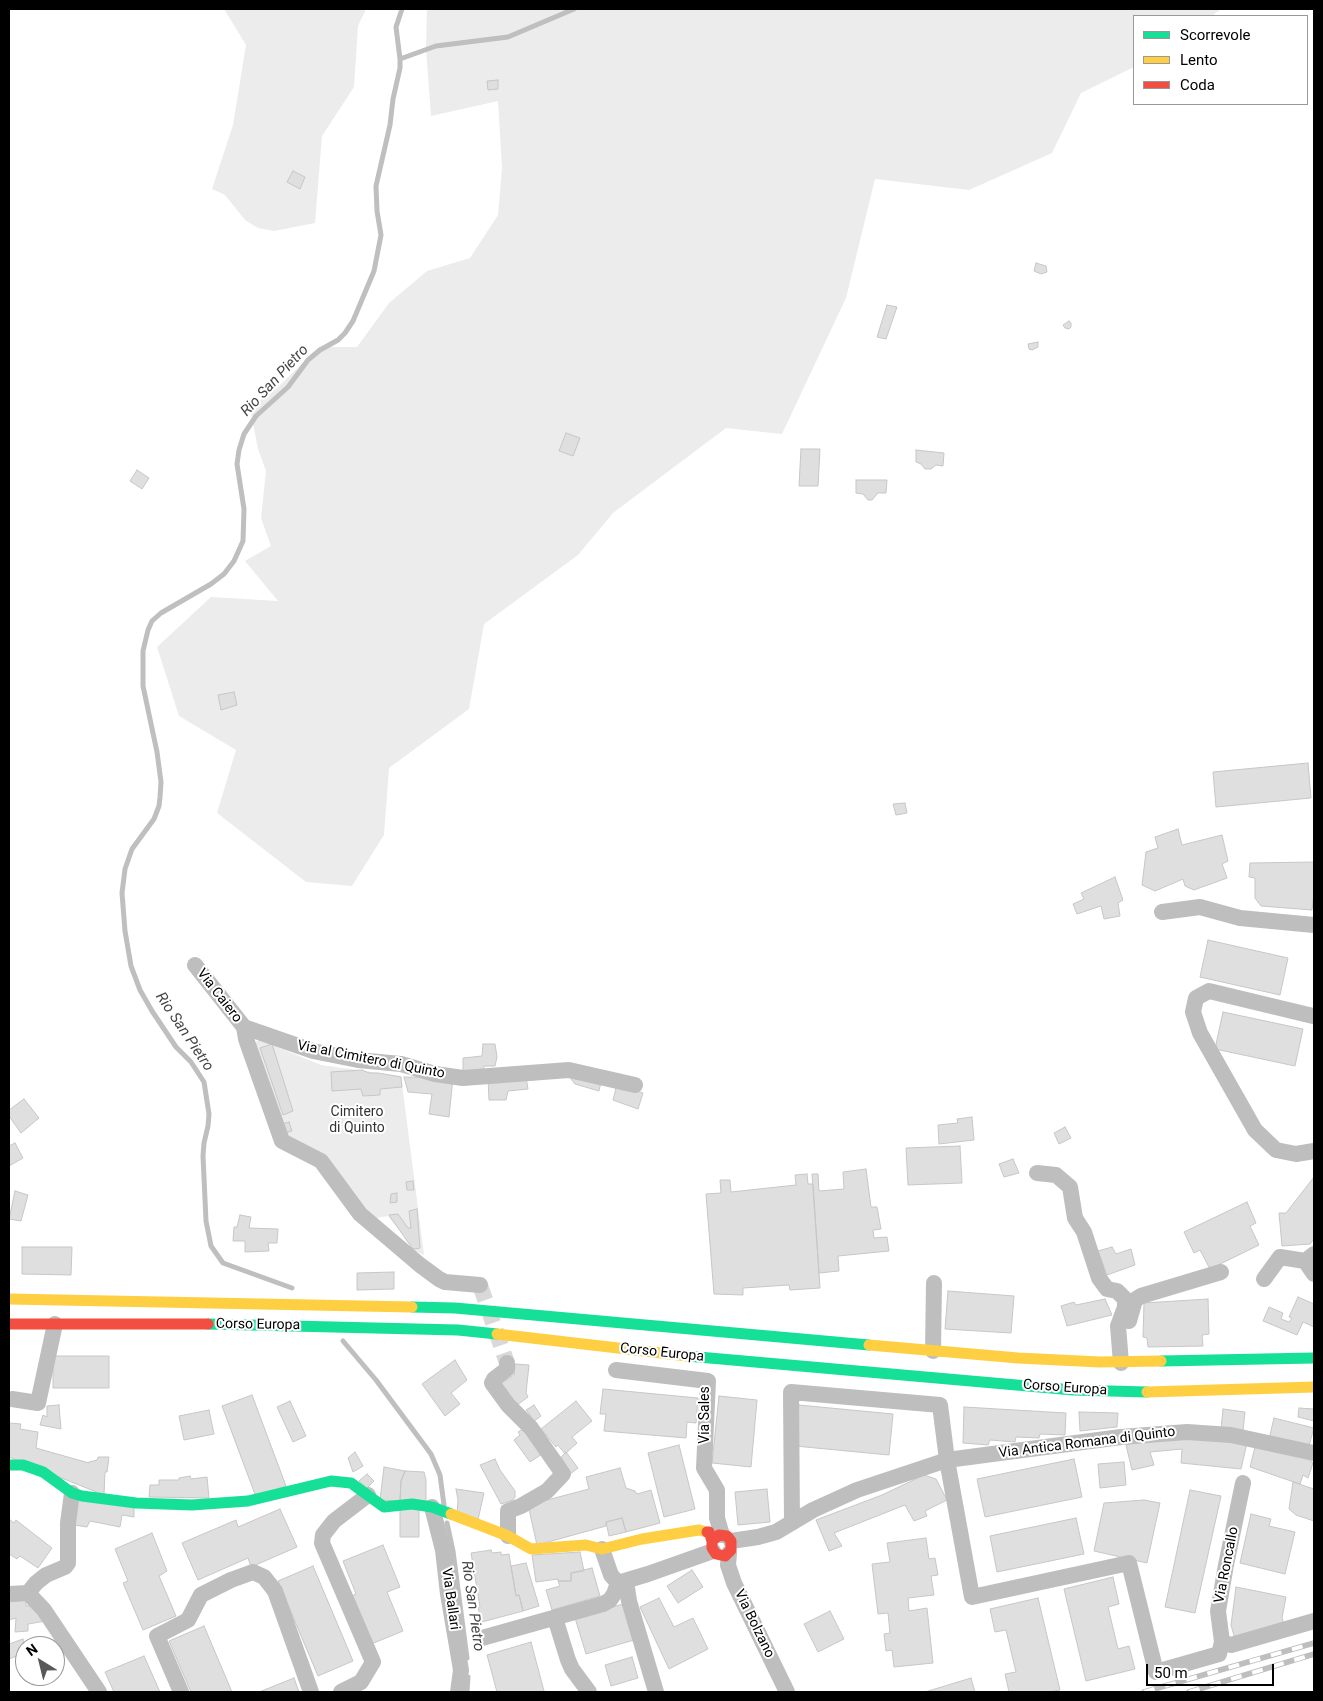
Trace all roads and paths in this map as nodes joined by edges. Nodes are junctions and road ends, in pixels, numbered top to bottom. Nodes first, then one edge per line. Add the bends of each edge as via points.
1 (1162, 912) dead end
2 (1314, 925) edge
3 (195, 965) dead end
4 (1313, 1016) edge
5 (244, 1027) junction
6 (634, 1085) dead end
7 (1314, 1151) edge
8 (1037, 1173) dead end
9 (1311, 1263) edge
10 (1221, 1272) dead end
11 (1264, 1279) dead end
12 (934, 1283) dead end
13 (480, 1286) dead end
14 (9, 1299) edge
15 (9, 1324) edge
16 (55, 1324) junction
17 (933, 1350) junction
18 (1121, 1356) junction
19 (1314, 1358) edge
20 (507, 1363) dead end
21 (616, 1370) dead end
22 (1314, 1388) edge
23 (11, 1401) edge
24 (1314, 1453) edge
25 (947, 1460) junction
26 (9, 1465) edge
27 (1243, 1483) dead end
28 (72, 1493) junction
29 (368, 1496) junction
30 (432, 1507) junction
31 (792, 1523) junction
32 (508, 1536) junction
33 (721, 1544) junction
34 (594, 1547) junction
35 (622, 1582) junction
36 (28, 1593) junction
37 (9, 1594) edge
38 (555, 1618) junction
39 (1314, 1621) edge
40 (482, 1638) dead end
41 (1222, 1642) junction
42 (99, 1692) edge
43 (181, 1692) edge
44 (311, 1692) edge
45 (341, 1692) edge
46 (458, 1692) edge
47 (589, 1692) edge
48 (656, 1692) edge
49 (787, 1692) edge

1 - 2 street via 1200,907 1240,918
3 - 5 street, Via Caiero
4 - 7 street via 1209,991 1196,998 1193,1012 1200,1033 1255,1130 1276,1150 1296,1154
5 - 6 street, Via al Cimitero di Quinto via 313,1051 401,1064 436,1074 463,1078 569,1070
5 - 13 street via 282,1141 321,1161 360,1214 439,1279
8 - 18 street via 1056,1175 1070,1187 1075,1218 1084,1232 1099,1278 1107,1289 1117,1290 1125,1299 1118,1326
9 - 11 street via 1280,1257
10 - 18 street via 1135,1300
12 - 17 street
14 - 17 main road, Corso Europa via 455,1308
15 - 16 main road, Corso Europa
16 - 22 main road, Corso Europa via 458,1330 664,1354 1073,1390
16 - 23 street via 38,1403
17 - 18 main road, Corso Europa via 1018,1358
18 - 19 main road, Corso Europa
20 - 32 street via 507,1369 492,1383 531,1428 563,1474 547,1491 508,1511
21 - 33 street, Via Sales via 708,1381 704,1468 718,1490 717,1518
24 - 25 street, Via Antica Romana di Quinto via 1230,1435 1187,1432 1121,1437
25 - 31 street, Via Antica Romana di Quinto via 858,1490
25 - 31 street via 940,1405 791,1392
25 - 41 street via 972,1598 1129,1563 1156,1672 1219,1654
26 - 28 main road via 23,1465 44,1472
27 - 41 street, Via Roncallo via 1218,1611
28 - 29 main road via 136,1503 192,1505 248,1501 331,1481 351,1484
28 - 36 street via 68,1563 36,1583
29 - 30 main road via 384,1507 412,1504
29 - 45 street via 334,1521 323,1536 324,1546 373,1662 361,1682
30 - 32 main road
30 - 46 street, Via Ballari via 443,1550 461,1670
31 - 33 street, Via Antica Romana di Quinto via 776,1532
32 - 34 main road via 531,1549
33 - 34 main road via 709,1532 699,1530
33 - 35 street, Via Antica Romana di Quinto
33 - 49 street, Via Bolzano via 734,1583
34 - 35 street via 611,1574
35 - 38 street via 610,1600 603,1604
35 - 48 street
36 - 37 street
36 - 42 street via 44,1610
38 - 40 street
38 - 47 street via 572,1670
39 - 41 street via 1231,1645
43 - 44 street via 157,1636 188,1620 201,1595 253,1572 264,1576 276,1591

